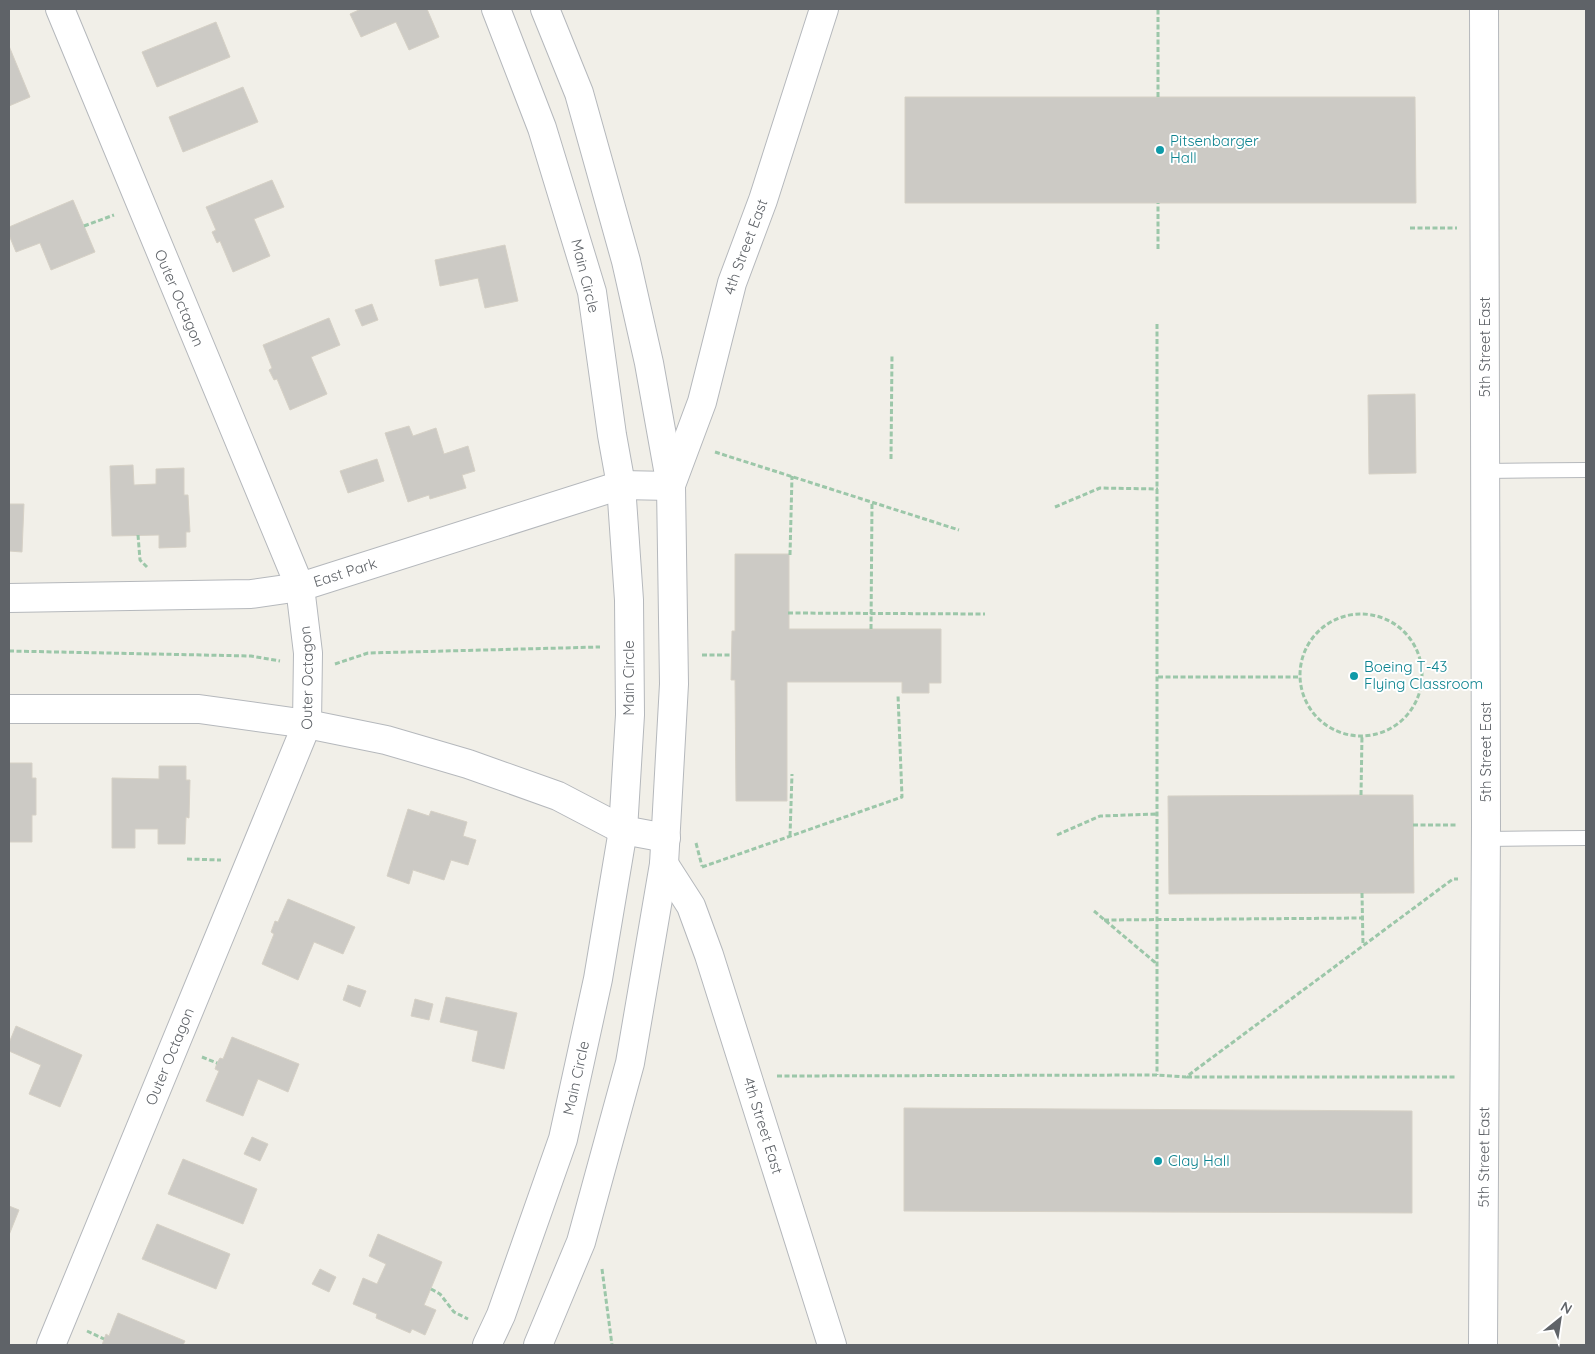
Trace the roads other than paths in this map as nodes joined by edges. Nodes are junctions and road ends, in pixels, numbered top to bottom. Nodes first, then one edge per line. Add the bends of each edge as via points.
1 (60, 9) edge
2 (496, 9) edge
3 (546, 9) edge
4 (824, 9) edge
5 (1484, 9) edge
6 (1586, 470) edge
7 (1485, 471) junction
8 (621, 485) junction
9 (670, 486) junction
10 (300, 587) junction
11 (9, 598) edge
12 (9, 708) edge
13 (307, 724) junction
14 (623, 830) junction
15 (1486, 832) junction
16 (1586, 838) edge
17 (665, 851) junction
18 (691, 906) junction
19 (657, 910) junction
20 (490, 1339) edge
21 (541, 1343) edge
22 (51, 1345) edge
23 (832, 1345) edge
24 (1482, 1345) edge

1 - 10 street, Outer Octagon
2 - 8 street, Main Circle via 542,128 592,292
3 - 9 street via 579,93 626,261 649,363
4 - 9 street, 4th Street East via 732,282 702,402
5 - 7 street, 5th Street East
6 - 7 lane
7 - 15 street, 5th Street East
8 - 9 street, East Park
8 - 10 street, East Park
8 - 14 street, Main Circle via 630,647 630,715
9 - 17 street via 674,684
10 - 11 street, East Park via 251,594
10 - 13 street, Outer Octagon via 308,653
12 - 13 street via 199,708
13 - 14 street via 386,740 468,764 558,796
13 - 22 street, Outer Octagon
14 - 17 street
14 - 20 street, Main Circle via 598,979 563,1139 505,1306
15 - 16 lane
15 - 24 street, 5th Street East
17 - 18 street, 4th Street East
17 - 19 street
18 - 19 street
18 - 23 street, 4th Street East
19 - 21 street via 628,1072 581,1242

